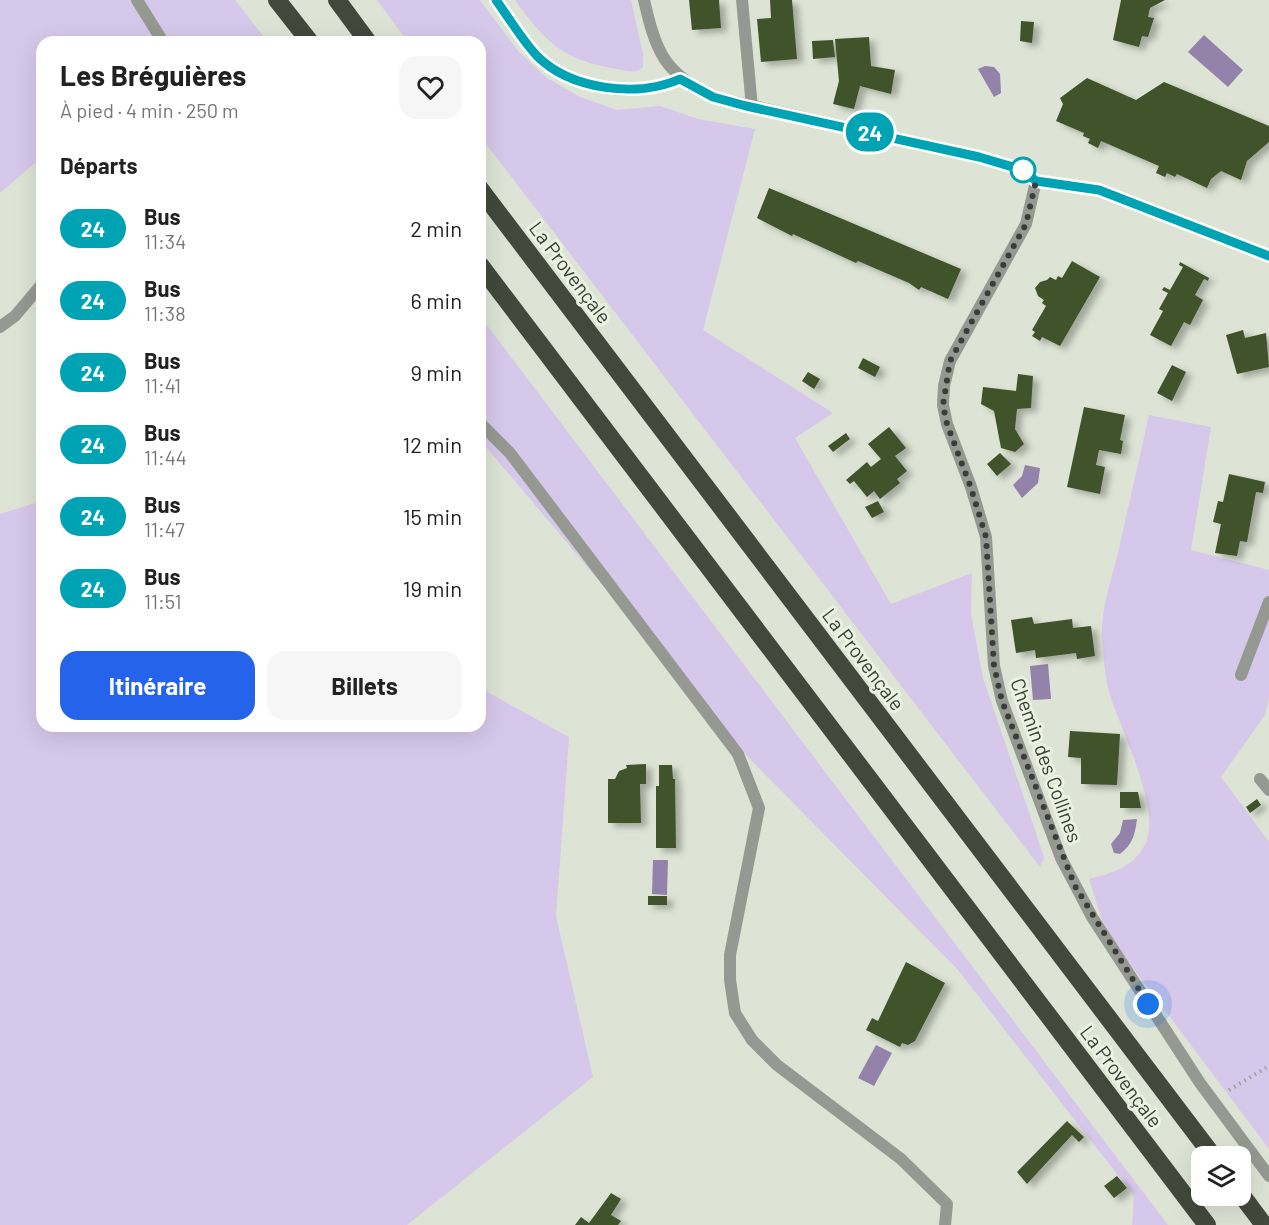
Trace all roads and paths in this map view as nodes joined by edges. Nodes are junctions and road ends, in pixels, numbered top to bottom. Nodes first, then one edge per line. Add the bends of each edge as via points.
1 (137, 0) edge
2 (278, 0) edge
3 (337, 0) edge
4 (496, 0) edge
5 (644, 0) edge
6 (742, 0) edge
7 (159, 36) edge
8 (305, 36) edge
9 (364, 36) edge
10 (680, 79) junction
11 (752, 108) junction
12 (1036, 181) junction
13 (486, 197) edge
14 (1269, 256) edge
15 (486, 273) edge
16 (36, 291) edge
17 (0, 327) edge
18 (486, 429) edge
19 (1269, 602) edge
20 (1241, 675) dead end
21 (1260, 779) dead end
22 (1269, 790) edge
23 (1269, 1066) edge
24 (1229, 1090) dead end
25 (1205, 1146) edge
26 (1269, 1176) edge
27 (1250, 1206) edge
28 (945, 1225) edge
29 (1207, 1225) edge
30 (1264, 1225) edge

1 - 7 street
2 - 8 highway
3 - 9 highway
4 - 10 street via 537,56 582,83 653,89
5 - 10 street via 657,45
6 - 11 street
10 - 11 street via 713,97
11 - 12 street via 979,157 1023,170
12 - 14 street via 1099,190
12 - 26 street, Chemin des Collines via 1026,224 950,361 944,386 947,424 986,537 994,666 1002,701 1061,858 1092,917 1200,1083
13 - 25 highway, La Provençale
15 - 29 highway, La Provençale
16 - 17 street
18 - 28 street via 510,453 738,754 759,808 730,955 735,1013 752,1040 777,1065 901,1159 947,1204
19 - 20 street
21 - 22 street
23 - 24 path
27 - 30 highway

